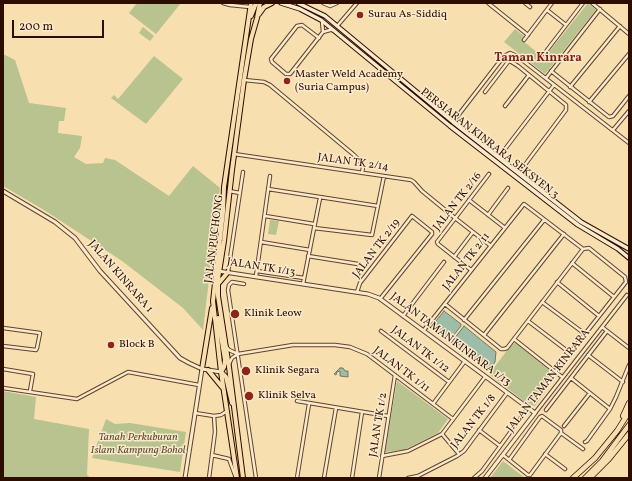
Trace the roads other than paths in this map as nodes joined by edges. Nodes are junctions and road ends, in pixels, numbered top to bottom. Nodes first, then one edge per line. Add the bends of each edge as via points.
1 (223, 3) edge
2 (256, 3) edge
3 (260, 3) edge
4 (272, 3) edge
5 (281, 3) edge
6 (300, 3) edge
7 (323, 3) edge
8 (338, 3) edge
9 (357, 3) edge
10 (488, 3) edge
11 (524, 3) edge
12 (552, 3) edge
13 (583, 3) edge
14 (592, 3) edge
15 (244, 5) edge
16 (251, 5) edge
17 (530, 8) dead end
18 (546, 10) junction
19 (600, 10) junction
20 (257, 18) junction
21 (249, 20) junction
22 (321, 20) junction
23 (338, 25) junction
24 (566, 25) junction
25 (620, 26) junction
26 (330, 27) junction
27 (324, 32) junction
28 (337, 32) junction
29 (629, 34) edge
30 (528, 35) junction
31 (319, 38) junction
32 (524, 40) dead end
33 (544, 54) dead end
34 (629, 54) edge
35 (551, 71) junction
36 (529, 75) junction
37 (546, 78) junction
38 (244, 80) junction
39 (554, 85) junction
40 (570, 87) junction
41 (550, 91) junction
42 (485, 92) dead end
43 (629, 96) edge
44 (589, 102) junction
45 (505, 106) dead end
46 (629, 111) edge
47 (438, 114) junction
48 (454, 122) junction
49 (613, 130) junction
50 (470, 140) junction
51 (629, 143) edge
52 (505, 149) dead end
53 (234, 154) junction
54 (524, 166) dead end
55 (243, 172) dead end
56 (362, 173) junction
57 (490, 174) dead end
58 (270, 176) dead end
59 (384, 176) junction
60 (508, 188) dead end
61 (268, 189) junction
62 (3, 191) edge
63 (229, 191) junction
64 (240, 193) junction
65 (320, 198) junction
66 (469, 200) junction
67 (378, 206) junction
68 (488, 215) junction
69 (265, 216) junction
70 (455, 218) junction
71 (544, 220) junction
72 (314, 226) junction
73 (505, 228) junction
74 (473, 232) junction
75 (564, 234) junction
76 (261, 242) junction
77 (491, 246) junction
78 (628, 247) edge
79 (583, 249) junction
80 (310, 250) junction
81 (308, 256) junction
82 (454, 257) junction
83 (629, 258) edge
84 (444, 262) dead end
85 (572, 263) junction
86 (358, 264) dead end
87 (217, 270) junction
88 (471, 270) junction
89 (257, 271) junction
90 (228, 272) junction
91 (256, 276) junction
92 (304, 278) junction
93 (557, 282) junction
94 (244, 284) dead end
95 (303, 284) junction
96 (218, 285) junction
97 (357, 292) junction
98 (627, 295) dead end
99 (218, 296) junction
100 (614, 297) junction
101 (380, 299) junction
102 (213, 301) junction
103 (542, 302) junction
104 (445, 304) junction
105 (403, 316) junction
106 (599, 316) junction
107 (464, 320) junction
108 (528, 321) junction
109 (602, 327) junction
110 (3, 328) edge
111 (424, 330) junction
112 (607, 331) junction
113 (381, 332) dead end
114 (585, 334) junction
115 (484, 335) junction
116 (514, 339) junction
117 (225, 344) junction
118 (3, 346) edge
119 (629, 348) edge
120 (238, 354) junction
121 (570, 354) junction
122 (588, 355) junction
123 (465, 361) junction
124 (629, 365) edge
125 (229, 367) junction
126 (3, 369) edge
127 (202, 369) junction
128 (208, 370) junction
129 (221, 372) junction
130 (555, 372) junction
131 (395, 375) junction
132 (485, 377) junction
133 (562, 377) junction
134 (571, 378) junction
135 (449, 382) junction
136 (623, 382) junction
137 (199, 385) junction
138 (3, 388) edge
139 (224, 389) junction
140 (30, 391) junction
141 (506, 392) junction
142 (590, 393) junction
143 (297, 402) dead end
144 (629, 403) edge
145 (309, 404) junction
146 (432, 404) junction
147 (336, 408) junction
148 (528, 408) junction
149 (610, 409) junction
150 (227, 410) junction
151 (235, 410) junction
152 (546, 410) dead end
153 (362, 412) junction
154 (629, 412) edge
155 (195, 413) junction
156 (535, 413) junction
157 (214, 416) junction
158 (388, 416) junction
159 (453, 419) junction
160 (629, 425) edge
161 (564, 426) dead end
162 (479, 430) junction
163 (617, 431) junction
164 (561, 433) junction
165 (442, 434) junction
166 (629, 434) edge
167 (585, 442) dead end
168 (500, 446) junction
169 (583, 449) dead end
170 (460, 454) junction
171 (545, 454) junction
172 (212, 455) junction
173 (503, 455) junction
174 (382, 456) junction
175 (509, 460) junction
176 (565, 469) dead end
177 (185, 478) edge
178 (209, 478) edge
179 (236, 478) edge
180 (243, 478) edge
181 (256, 478) edge
182 (297, 478) edge
183 (324, 478) edge
184 (352, 478) edge
185 (379, 478) edge
186 (408, 478) edge
187 (474, 478) edge
188 (486, 478) edge
189 (573, 478) edge
190 (585, 478) edge
191 (590, 478) edge

1 - 15 street
2 - 21 main road
3 - 20 main road, JALAN PUCHONG
4 - 20 main road via 264,7
5 - 22 main road, PERSIARAN KINRARA SEKSYEN 3
6 - 23 main road, PERSIARAN KINRARA SEKSYEN 3
7 - 8 street via 330,6
9 - 23 street
10 - 30 street
11 - 17 street
12 - 18 street
13 - 24 street
14 - 19 street
15 - 16 street
16 - 21 main road, JALAN PUCHONG
18 - 24 street
18 - 30 street
19 - 25 street
19 - 35 street
20 - 38 main road, JALAN PUCHONG
21 - 87 main road, JALAN PUCHONG via 224,187
22 - 26 main road, PERSIARAN KINRARA SEKSYEN 3
22 - 27 street
23 - 26 street
23 - 28 street
23 - 48 main road, PERSIARAN KINRARA SEKSYEN 3
24 - 33 street
25 - 29 street
25 - 40 street
26 - 28 main road, PERSIARAN KINRARA SEKSYEN 3
27 - 28 street
27 - 31 street
28 - 47 main road, PERSIARAN KINRARA SEKSYEN 3
30 - 32 street
31 - 31 street via 290,74 286,74 272,62 271,59 296,26 302,25
34 - 44 street
35 - 37 street
35 - 40 street
36 - 41 street
36 - 42 street via 512,62 508,62
36 - 45 street
37 - 39 street
37 - 48 street via 517,56 506,54
38 - 53 main road, JALAN PUCHONG
38 - 56 street via 270,84 354,155 363,167
39 - 41 street
39 - 49 street
40 - 44 street
41 - 52 street
41 - 54 street via 566,105 566,110
43 - 44 street via 611,117
46 - 49 street
47 - 48 main road via 449,122
47 - 50 main road, PERSIARAN KINRARA SEKSYEN 3
48 - 50 main road via 456,128
48 - 78 main road, PERSIARAN KINRARA SEKSYEN 3 via 581,222
49 - 51 street
50 - 83 main road, PERSIARAN KINRARA SEKSYEN 3 via 578,225
53 - 56 street, JALAN TK 2/14
53 - 63 main road, JALAN PUCHONG
55 - 64 street
56 - 59 street, JALAN TK 2/14
57 - 66 street, JALAN TK 2/16
58 - 61 street
59 - 67 street
59 - 70 street, JALAN TK 2/14 via 411,180
60 - 68 street
61 - 65 street
61 - 69 street
62 - 127 street, JALAN KINRARA 1 via 69,233 176,354
63 - 64 street
63 - 87 main road, JALAN PUCHONG via 224,241
64 - 90 street
65 - 67 street
65 - 72 street
66 - 68 street
66 - 70 street, JALAN TK 2/16
67 - 72 street via 371,236
68 - 73 street
69 - 72 street
69 - 76 street
70 - 74 street, JALAN TK 2/14
70 - 82 street, JALAN TK 2/16 via 438,242
71 - 73 street, JALAN TK 2/11 via 524,204
71 - 75 street
71 - 107 street
72 - 80 street
73 - 77 street, JALAN TK 2/11
74 - 77 street, JALAN TK 2/14
74 - 82 street
75 - 79 street
75 - 115 street
76 - 80 street
76 - 89 street
77 - 88 street, JALAN TK 2/11
79 - 85 street
79 - 100 street via 589,248 625,277 626,282
80 - 81 street
81 - 86 street
81 - 92 street
82 - 88 street, JALAN TK 2/16
84 - 105 street
85 - 93 street
85 - 100 street
87 - 90 street, JALAN TK 1/13
87 - 96 main road, JALAN PUCHONG
87 - 102 main road, JALAN PUCHONG
88 - 104 street, JALAN TK 2/11
89 - 91 street
89 - 92 street
90 - 91 street, JALAN TK 1/13
90 - 96 main road
91 - 95 street, JALAN TK 1/13
92 - 95 street
93 - 103 street
93 - 106 street
94 - 120 street via 232,282 228,290
95 - 97 street, JALAN TAMAN KINRARA 1/13
96 - 99 main road, JALAN PUCHONG
97 - 101 street, JALAN TAMAN KINRARA 1/13
97 - 101 street, JALAN TK 2/19 via 360,283 412,216 432,234
98 - 109 street, JALAN TAMAN KINRARA
99 - 117 main road, JALAN PUCHONG
99 - 129 main road via 218,320 224,360
100 - 106 street
101 - 105 street, JALAN TAMAN KINRARA 1/13
102 - 127 main road
102 - 129 main road, JALAN PUCHONG
103 - 108 street
103 - 114 street
104 - 107 street
104 - 111 street, JALAN TK 2/11
105 - 111 street, JALAN TAMAN KINRARA 1/13
106 - 114 street
107 - 115 street
108 - 116 street
108 - 121 street
109 - 112 street
109 - 133 street, JALAN TAMAN KINRARA
110 - 118 street via 40,333 36,350
111 - 123 street, JALAN TAMAN KINRARA 1/13
112 - 119 street
112 - 122 street
113 - 135 street, JALAN TK 1/12
114 - 121 street
115 - 116 street via 501,349
116 - 130 street
117 - 120 street via 229,350
117 - 125 main road, JALAN PUCHONG
120 - 125 street via 232,358
120 - 131 street, JALAN TK 1/11 via 305,344 350,347 367,354
120 - 181 street
121 - 130 street
122 - 134 street
122 - 136 street
123 - 132 street, JALAN TAMAN KINRARA 1/13
123 - 135 street
124 - 136 street
125 - 151 main road, JALAN PUCHONG
126 - 140 street via 33,374
127 - 128 street, JALAN KINRARA 1
127 - 137 street
128 - 129 street, JALAN KINRARA 1
128 - 139 main road
129 - 139 main road, JALAN PUCHONG
129 - 151 main road via 226,377
130 - 133 street
131 - 146 street, JALAN TK 1/11
131 - 158 street, JALAN TK 1/2
132 - 141 street, JALAN TAMAN KINRARA 1/13
132 - 159 street
133 - 156 street, JALAN TAMAN KINRARA
134 - 142 street
134 - 152 street
135 - 146 street
136 - 149 street
137 - 140 street via 128,372 77,399
137 - 155 street
138 - 140 street
139 - 150 main road, JALAN PUCHONG
141 - 148 street, JALAN TAMAN KINRARA 1/13
141 - 162 street, JALAN TK 1/8
142 - 149 street
142 - 161 street
143 - 145 street
144 - 163 highway
145 - 147 street
145 - 182 street
146 - 159 street, JALAN TK 1/11
147 - 153 street
147 - 183 street
148 - 156 street, JALAN TAMAN KINRARA 1/13
148 - 168 street
149 - 167 street
150 - 157 street
150 - 179 main road, JALAN PUCHONG
151 - 180 main road, JALAN PUCHONG
153 - 158 street
153 - 184 street
154 - 163 highway
155 - 157 street
155 - 177 street
156 - 173 street, JALAN TAMAN KINRARA
157 - 172 street
158 - 174 street, JALAN TK 1/2
159 - 165 street
160 - 190 highway
162 - 168 street
162 - 170 street, JALAN TK 1/8
163 - 189 highway via 595,458
164 - 169 street
164 - 171 street
164 - 175 street via 561,430 540,417
165 - 170 street
165 - 174 street via 408,451
166 - 191 highway
168 - 187 street
170 - 186 street, JALAN TK 1/8 via 418,476
171 - 175 street via 530,475
171 - 176 street
172 - 178 street
172 - 179 street via 229,459
173 - 175 street
173 - 188 street, JALAN TAMAN KINRARA
174 - 185 street, JALAN TK 1/2

